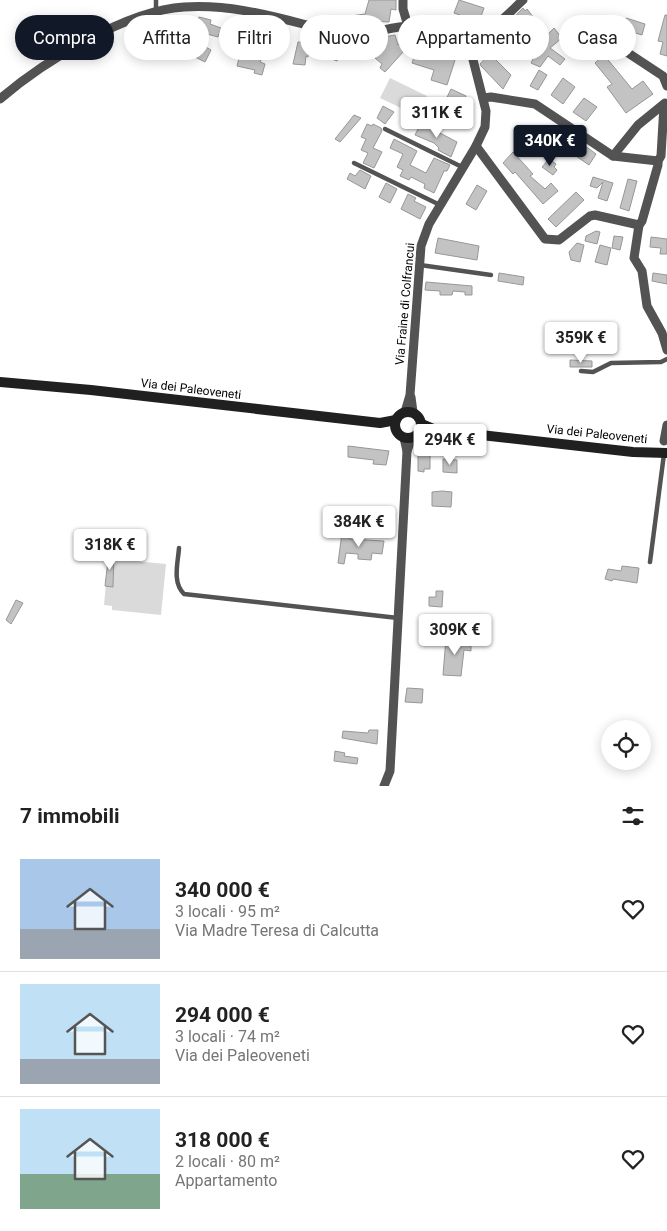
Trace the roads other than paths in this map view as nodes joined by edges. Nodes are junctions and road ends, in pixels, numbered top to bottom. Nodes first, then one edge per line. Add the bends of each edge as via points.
1 (156, 0) edge
2 (403, 0) edge
3 (523, 0) edge
4 (156, 12) junction
5 (405, 15) edge
6 (505, 15) edge
7 (398, 28) edge
8 (636, 58) edge
9 (473, 60) edge
10 (667, 86) edge
11 (483, 98) junction
12 (0, 99) edge
13 (666, 103) edge
14 (385, 129) dead end
15 (476, 146) junction
16 (613, 156) junction
17 (662, 161) edge
18 (354, 163) dead end
19 (462, 167) junction
20 (440, 205) junction
21 (638, 225) junction
22 (419, 265) junction
23 (491, 275) dead end
24 (667, 350) edge
25 (667, 359) edge
26 (581, 371) dead end
27 (0, 382) edge
28 (409, 412) junction
29 (395, 424) junction
30 (667, 425) edge
31 (414, 433) junction
32 (664, 441) dead end
33 (665, 453) edge
34 (179, 548) dead end
35 (650, 562) dead end
36 (398, 618) junction
37 (384, 786) edge

1 - 4 lane
2 - 5 street
3 - 6 street
4 - 7 street via 183,7 228,8 347,34 370,34
4 - 12 street via 132,19 79,45
8 - 10 street via 663,76
9 - 11 street, Via Fraine di Colfrancui
11 - 15 street, Via Fraine di Colfrancui via 486,120
11 - 16 street via 539,106
13 - 16 street via 638,125
13 - 17 street
14 - 19 lane
15 - 19 street, Via Fraine di Colfrancui
15 - 21 street via 545,239 559,240 595,215
16 - 17 street
17 - 21 street
18 - 20 lane
19 - 20 street, Via Fraine di Colfrancui
20 - 22 street, Via Fraine di Colfrancui via 428,224
21 - 24 street via 634,258 642,271 647,306
22 - 23 lane
22 - 28 street, Via Fraine di Colfrancui
25 - 26 lane via 661,362 611,363 593,372
27 - 29 main road, Via dei Paleoveneti
28 - 29 main road
28 - 31 main road via 419,417
29 - 31 main road, Via dei Paleoveneti
30 - 32 street
31 - 33 main road, Via dei Paleoveneti via 436,430
31 - 36 street via 407,451
33 - 35 lane
34 - 36 lane via 177,579 184,594
36 - 37 street via 390,771

